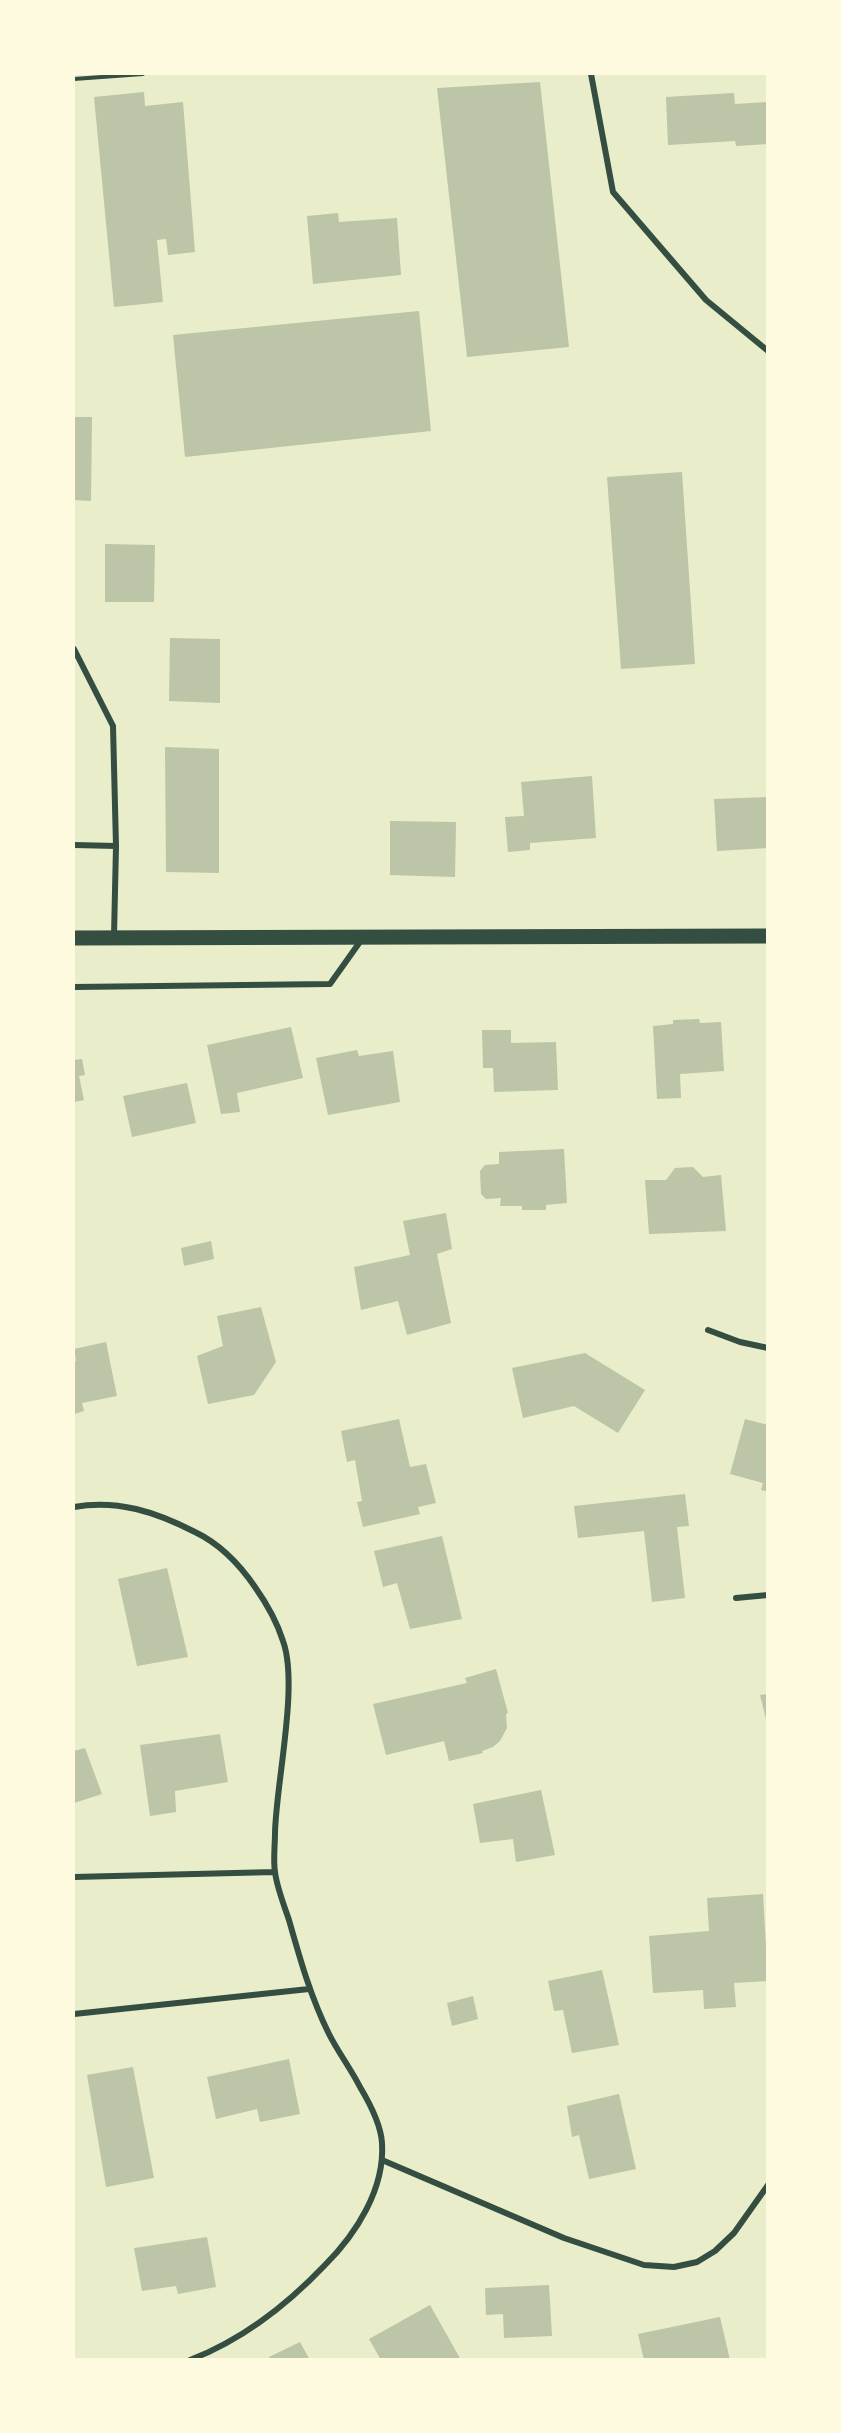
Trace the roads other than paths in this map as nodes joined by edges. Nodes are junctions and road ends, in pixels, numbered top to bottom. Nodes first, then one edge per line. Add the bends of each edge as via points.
1 (591, 74) edge
2 (768, 351) edge
3 (74, 650) edge
4 (74, 845) edge
5 (116, 846) junction
6 (768, 936) edge
7 (74, 938) edge
8 (363, 938) junction
9 (114, 939) junction
10 (74, 987) edge
11 (708, 1330) dead end
12 (768, 1348) edge
13 (74, 1507) edge
14 (768, 1595) edge
15 (736, 1598) dead end
16 (274, 1872) junction
17 (74, 1877) edge
18 (309, 1989) junction
19 (74, 2014) edge
20 (382, 2160) junction
21 (768, 2185) edge
22 (190, 2360) edge

1 - 2 street via 613,192 706,300
3 - 5 street via 113,726
4 - 5 street
5 - 9 street
6 - 8 main road
7 - 9 main road
8 - 9 main road
8 - 10 street via 330,984
11 - 12 street
13 - 16 street via 96,1503 138,1508 171,1519 206,1537 243,1568 266,1603 285,1643 288,1683 276,1797
14 - 15 street
16 - 17 street
16 - 18 street
18 - 19 street
18 - 20 street via 330,2036 361,2088 382,2141
20 - 21 street via 610,2255 644,2265 674,2267 697,2262 715,2251 734,2233
20 - 22 street via 374,2194 335,2255 264,2320

